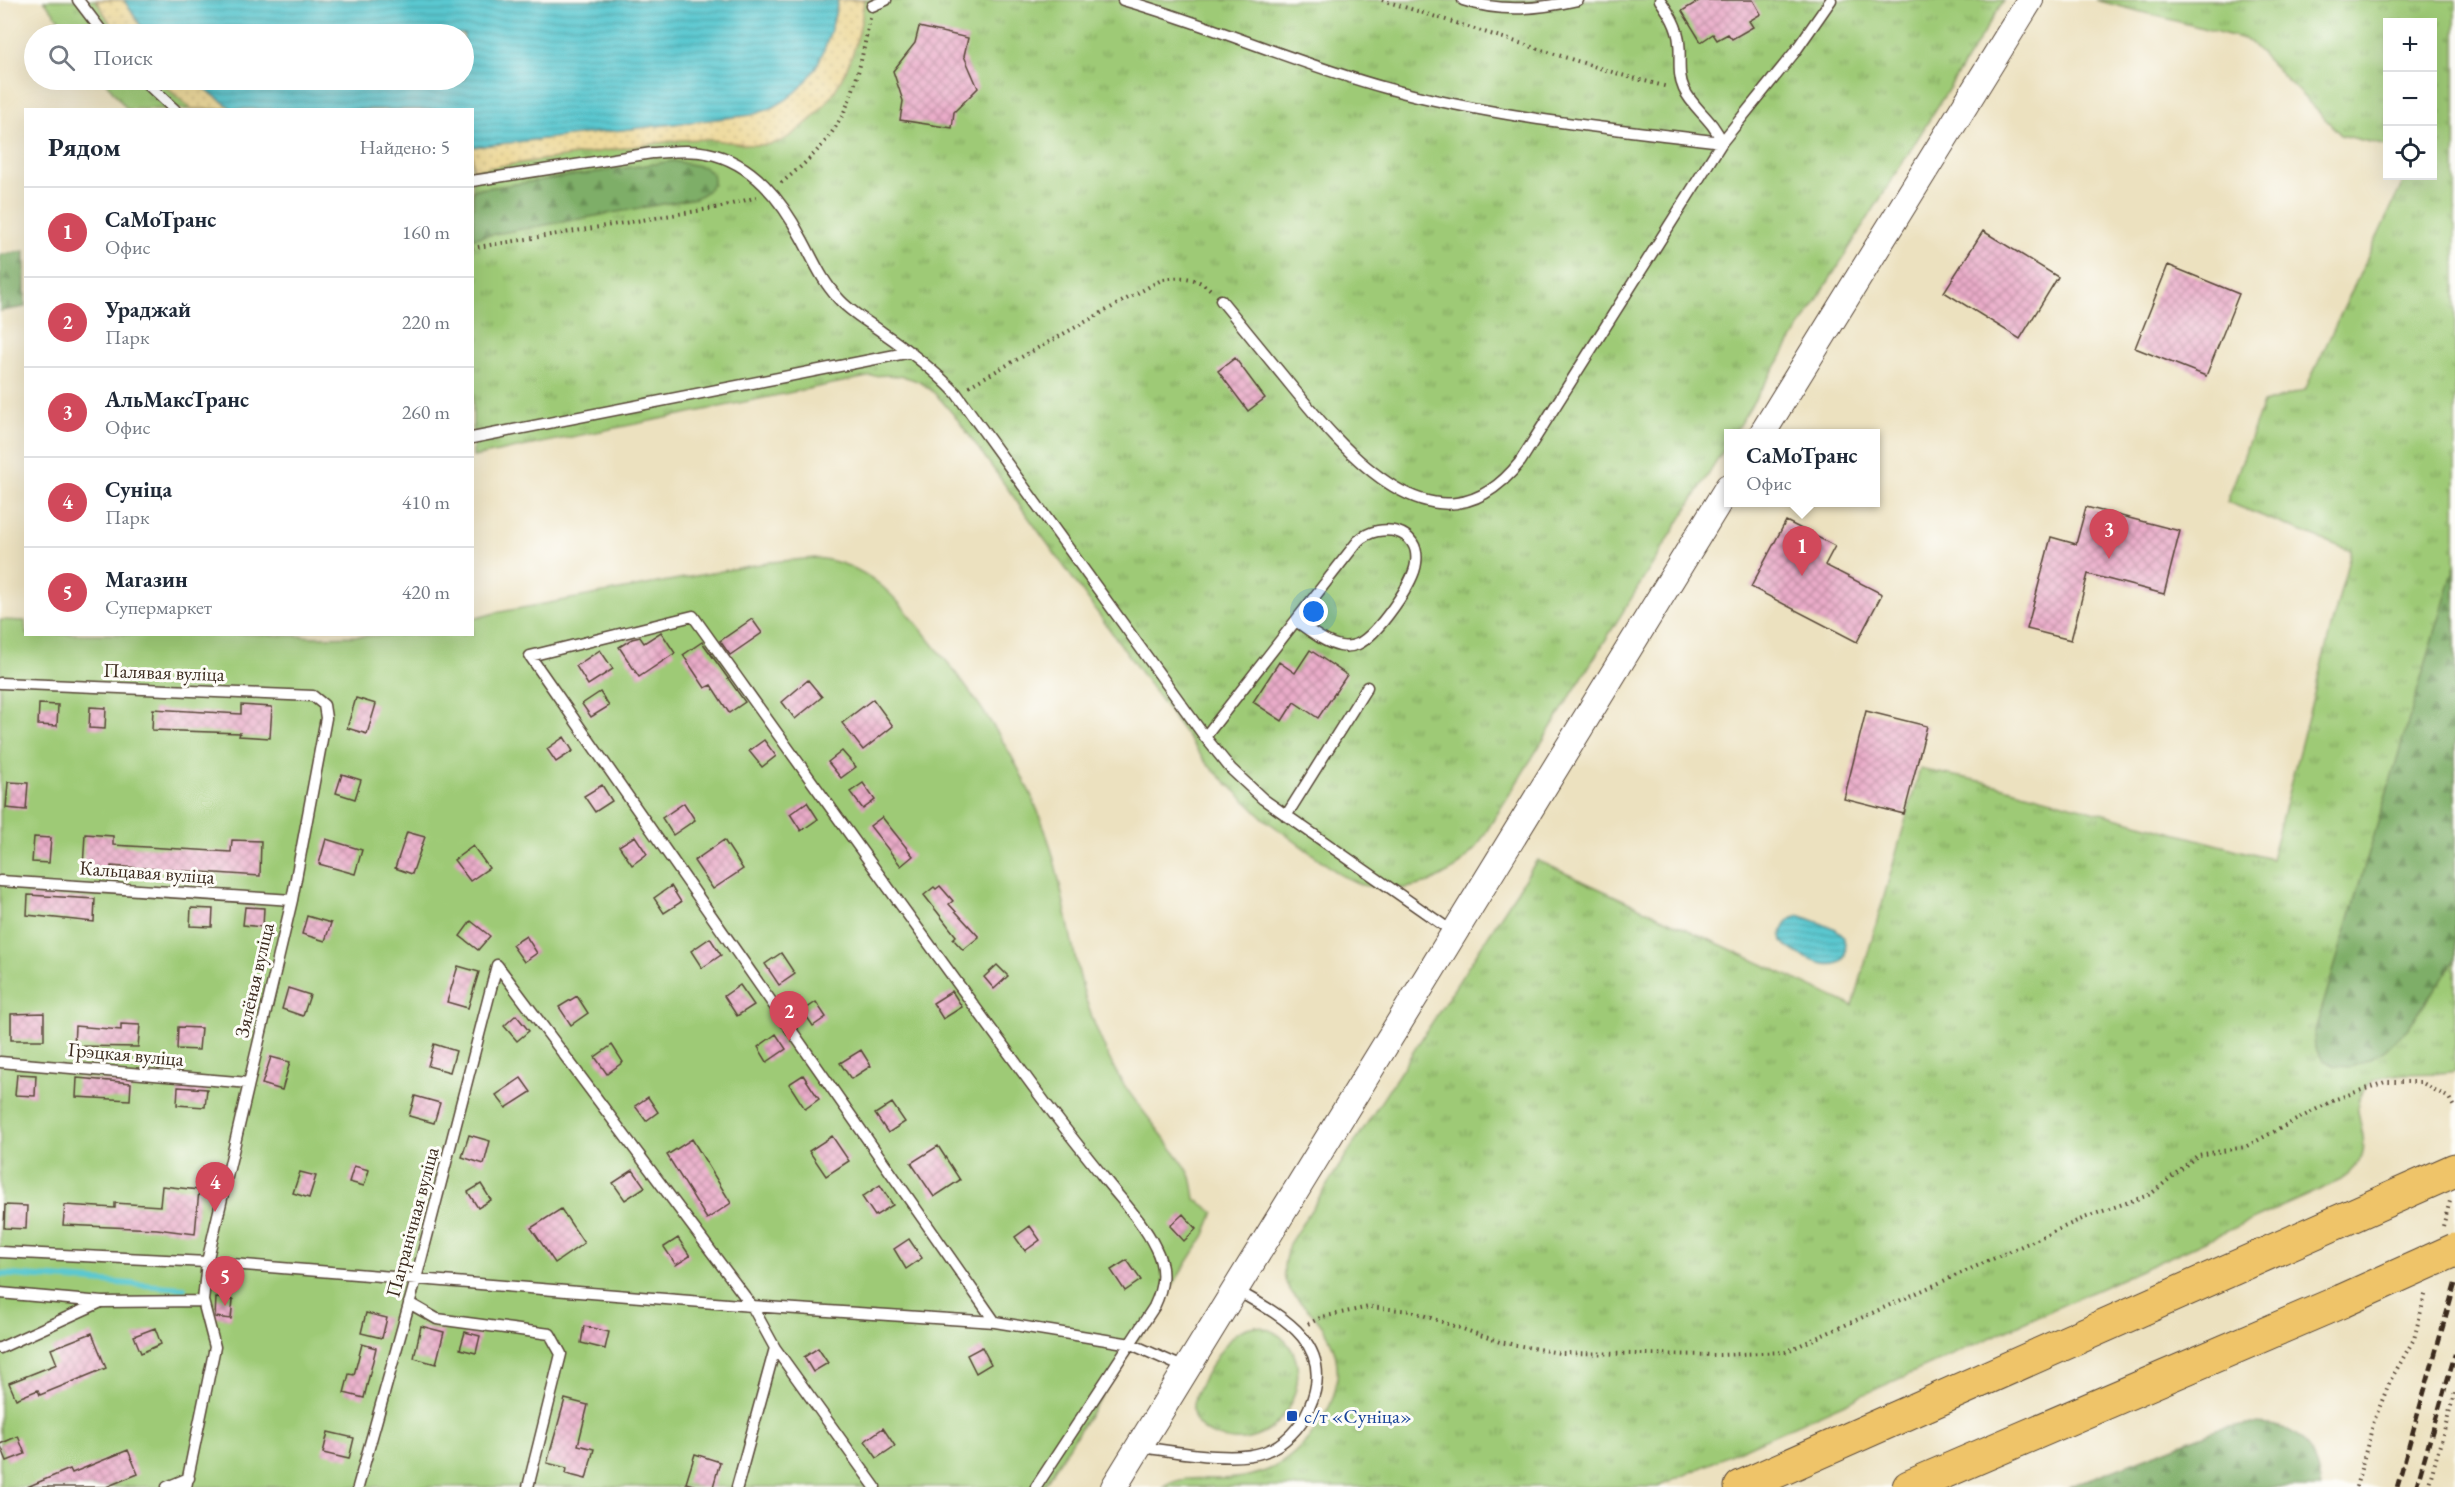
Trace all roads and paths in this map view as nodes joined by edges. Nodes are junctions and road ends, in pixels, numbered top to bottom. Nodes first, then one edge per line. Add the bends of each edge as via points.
1 (78, 0) edge
2 (886, 0) edge
3 (1123, 0) edge
4 (1382, 0) edge
5 (1463, 0) edge
6 (1578, 0) edge
7 (1660, 0) edge
8 (1831, 0) edge
9 (2030, 0) edge
10 (872, 6) joint
11 (96, 24) edge
12 (1683, 88) junction
13 (154, 90) edge
14 (173, 108) edge
15 (1722, 142) junction
16 (474, 181) edge
17 (771, 190) junction
18 (474, 248) edge
19 (1221, 300) joint
20 (910, 352) junction
21 (956, 393) junction
22 (1765, 429) edge
23 (474, 438) edge
24 (1724, 493) edge
25 (1296, 621) junction
26 (0, 683) edge
27 (1367, 687) dead end
28 (324, 705) joint
29 (1205, 737) junction
30 (1286, 816) junction
31 (0, 881) edge
32 (292, 900) junction
33 (1453, 932) junction
34 (0, 1062) edge
35 (249, 1083) junction
36 (2455, 1109) edge
37 (2453, 1185) edge
38 (2448, 1242) edge
39 (0, 1252) edge
40 (207, 1262) junction
41 (416, 1279) junction
42 (2429, 1281) dead end
43 (1234, 1289) junction
44 (0, 1293) edge
45 (202, 1301) junction
46 (102, 1302) junction
47 (409, 1303) junction
48 (752, 1306) junction
49 (995, 1322) junction
50 (1297, 1330) junction
51 (1131, 1344) junction
52 (0, 1348) edge
53 (775, 1348) junction
54 (1185, 1368) junction
55 (2455, 1392) edge
56 (1137, 1447) junction
57 (187, 1482) edge
58 (167, 1487) edge
59 (358, 1487) edge
60 (528, 1487) edge
61 (737, 1487) edge
62 (875, 1487) edge
63 (1036, 1487) edge
64 (1114, 1487) edge
65 (1741, 1487) edge
66 (1909, 1487) edge
67 (2355, 1487) edge
68 (2428, 1487) edge

1 - 11 lane
2 - 10 lane
3 - 15 lane via 1332,73 1449,104
4 - 12 path via 1641,81
5 - 6 lane via 1512,9
7 - 12 lane via 1676,29
8 - 15 lane
9 - 22 street
10 - 17 path via 857,78 839,123 810,159
12 - 15 lane via 1712,122
13 - 14 lane
15 - 19 lane via 1520,462 1490,492 1468,501 1427,501 1391,485 1366,468 1326,429
16 - 17 lane via 682,151 729,160
17 - 18 path via 721,207
17 - 20 lane via 839,300
19 - 21 path via 1196,280 1180,276 1163,279
20 - 21 lane
20 - 23 lane
21 - 29 lane
24 - 33 street
25 - 25 lane via 1367,533 1397,531 1414,546 1417,555 1412,578 1379,626 1359,644 1339,646
25 - 29 lane
26 - 28 lane, Палявая вуліца via 313,696
27 - 30 lane
28 - 32 lane, Зялёная вуліца via 326,718
29 - 30 lane via 1246,784
30 - 33 lane
31 - 32 lane, Кальцавая вуліца
32 - 35 lane, Зялёная вуліца
33 - 43 street
34 - 35 lane, Грэцкая вуліца
35 - 40 lane, Зялёная вуліца
36 - 50 path via 2449,1098 2421,1082 2385,1082 2336,1099 2245,1147 2198,1155 2151,1194 2084,1218 1785,1352 1559,1353 1500,1342 1411,1311 1369,1306 1322,1317
37 - 38 path
37 - 65 highway via 2362,1211
38 - 66 highway, bridge via 2342,1301
39 - 40 lane
40 - 41 lane
40 - 45 lane, Зялёная вуліца
41 - 47 lane, Пагранічная вуліца
41 - 48 lane
41 - 48 lane, Пагранічная вуліца via 497,965
42 - 67 path via 2414,1339 2374,1421
43 - 50 lane
43 - 54 street
44 - 46 lane
45 - 46 lane
45 - 57 lane via 215,1347
46 - 52 lane
47 - 59 lane, Пагранічная вуліца
47 - 60 lane via 437,1319 550,1334 561,1354
48 - 49 lane
48 - 53 lane
49 - 51 lane
49 - 51 lane via 530,656 693,616 998,1039 1155,1247 1164,1278 1161,1293
50 - 56 lane via 1316,1361 1318,1378 1304,1420 1280,1444 1245,1456
51 - 54 lane
51 - 63 lane
53 - 61 lane
53 - 62 lane
54 - 56 street
55 - 68 path
56 - 64 street
57 - 58 lane

